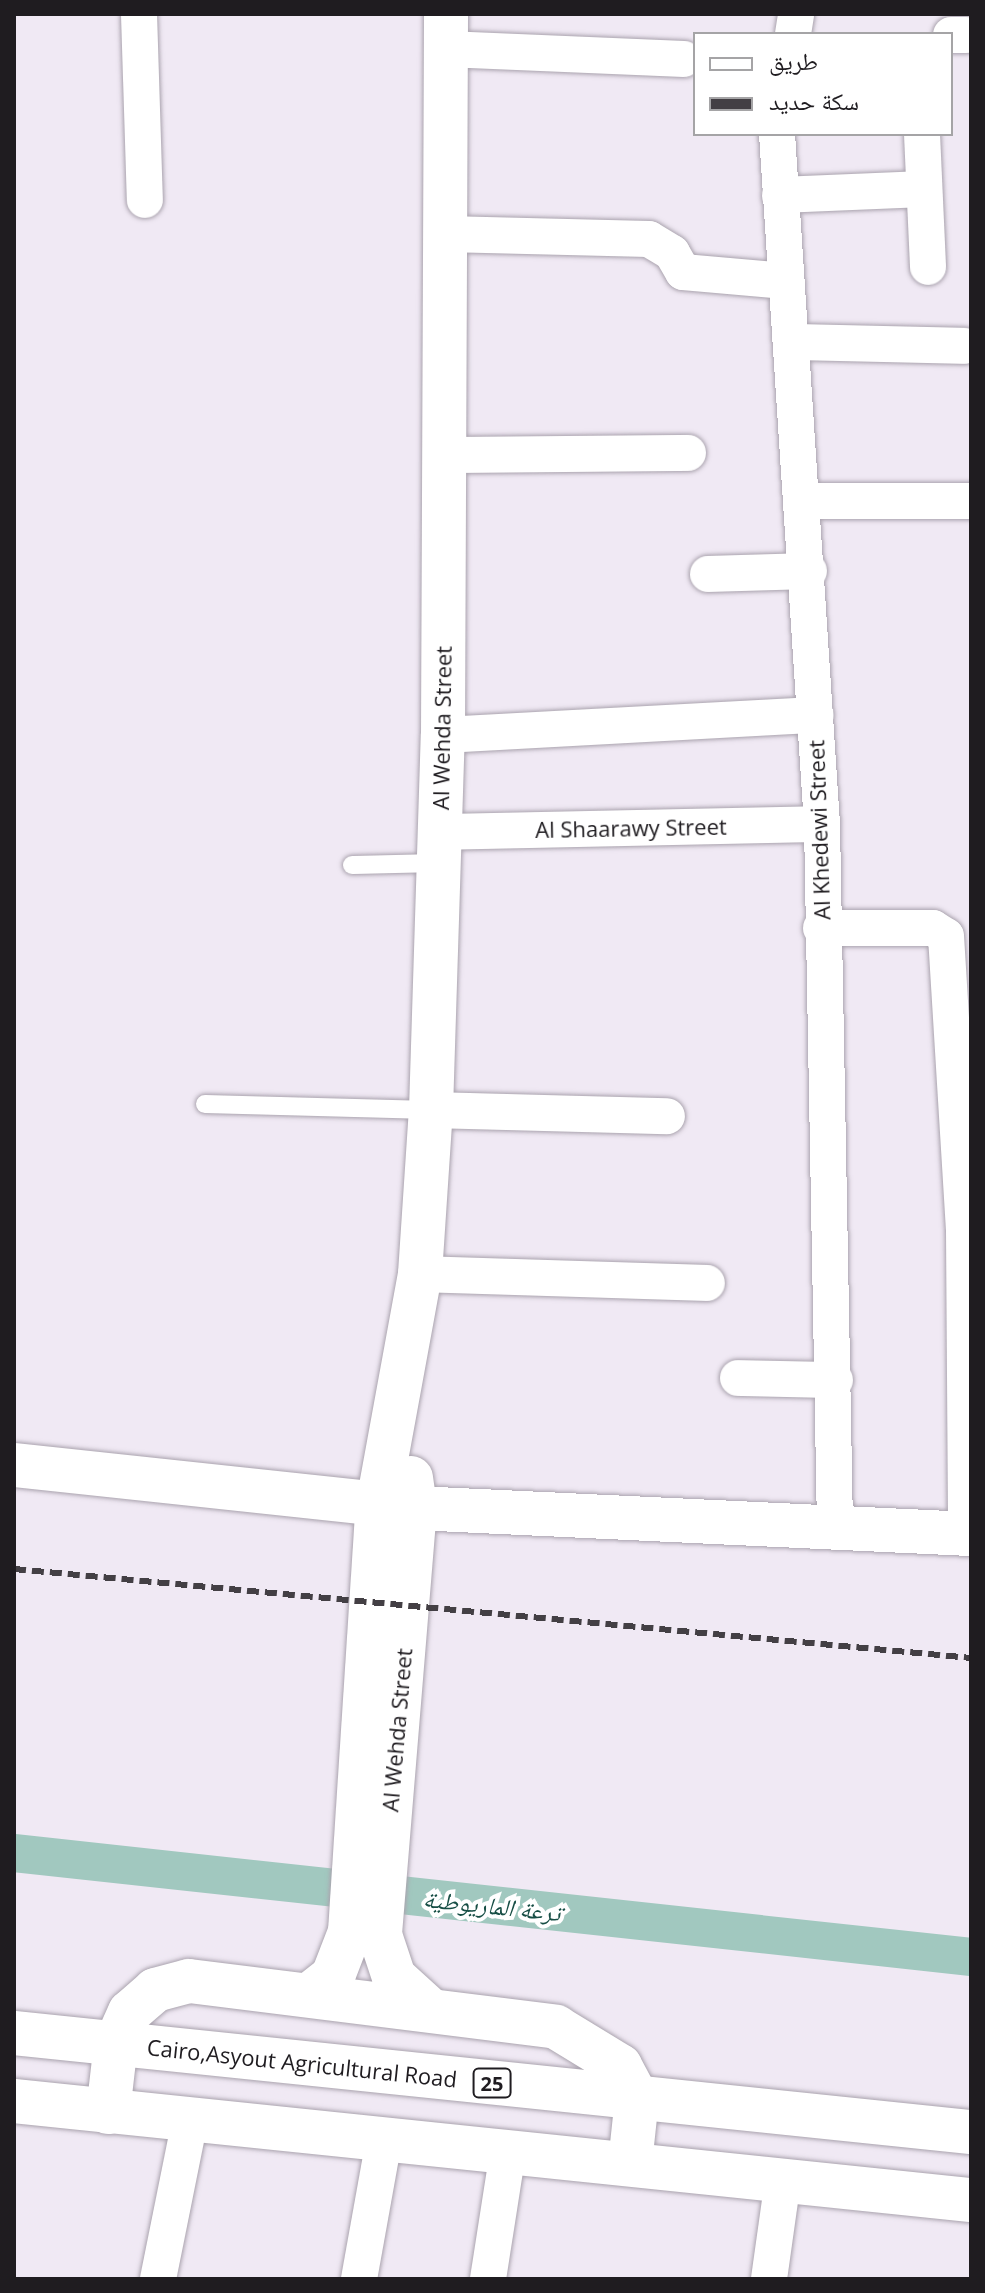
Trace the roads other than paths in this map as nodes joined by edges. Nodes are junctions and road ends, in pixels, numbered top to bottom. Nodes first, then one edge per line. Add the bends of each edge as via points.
1 (139, 14) edge
2 (446, 32) edge
3 (684, 59) dead end
4 (777, 136) edge
5 (922, 136) edge
6 (924, 189) junction
7 (780, 195) junction
8 (145, 200) dead end
9 (445, 234) junction
10 (928, 267) dead end
11 (786, 281) junction
12 (792, 342) junction
13 (964, 346) dead end
14 (688, 453) dead end
15 (444, 455) junction
16 (806, 501) junction
17 (971, 501) edge
18 (809, 571) junction
19 (708, 574) dead end
20 (815, 715) junction
21 (443, 735) junction
22 (822, 824) junction
23 (439, 848) junction
24 (352, 865) dead end
25 (821, 928) junction
26 (205, 1104) dead end
27 (431, 1110) junction
28 (667, 1116) dead end
29 (420, 1274) junction
30 (707, 1283) dead end
31 (738, 1378) dead end
32 (835, 1380) junction
33 (14, 1465) edge
34 (397, 1506) junction
35 (835, 1527) junction
36 (969, 1534) edge
37 (365, 1934) junction
38 (309, 1995) junction
39 (427, 2007) junction
40 (14, 2033) edge
41 (116, 2043) junction
42 (637, 2098) junction
43 (14, 2101) edge
44 (108, 2112) junction
45 (190, 2121) junction
46 (971, 2132) edge
47 (384, 2140) junction
48 (508, 2152) junction
49 (630, 2164) junction
50 (783, 2180) junction
51 (971, 2200) edge
52 (158, 2279) edge
53 (359, 2279) edge
54 (488, 2279) edge
55 (769, 2279) edge

1 - 8 street
2 - 3 street
2 - 9 main road, Al Wehda Street
4 - 7 street, Al Khedewi Street
5 - 6 street
6 - 7 street
6 - 10 street
7 - 11 street, Al Khedewi Street
9 - 11 street via 649,239 672,253 683,272
9 - 15 main road, Al Wehda Street
11 - 12 street, Al Khedewi Street
12 - 13 street
12 - 16 street, Al Khedewi Street
14 - 15 street
15 - 21 main road, Al Wehda Street
16 - 17 street
16 - 18 street, Al Khedewi Street
18 - 19 street
18 - 20 street, Al Khedewi Street
20 - 21 street
20 - 22 street, Al Khedewi Street
21 - 23 main road, Al Wehda Street
22 - 23 street, Al Shaarawy Street
22 - 25 street, Al Khedewi Street
23 - 24 lane
23 - 27 main road, Al Wehda Street
25 - 32 street, Al Khedewi Street
25 - 36 street via 933,928 946,936 964,1231
26 - 27 lane
27 - 28 street
27 - 29 main road, Al Wehda Street
29 - 30 street
29 - 34 main road, Al Wehda Street via 395,1439
31 - 32 street
32 - 35 street, Al Khedewi Street
33 - 34 main road
34 - 35 main road
34 - 37 main road, Al Wehda Street
35 - 36 main road
37 - 38 main road, Al Wehda Street via 333,1976
37 - 39 main road, Al Wehda Street via 394,1977
38 - 39 main road
38 - 41 main road via 189,1981 155,1990 130,2012
39 - 42 main road via 556,2027 620,2066
40 - 41 main road, Cairo,Asyout Agricultural Road / 25
41 - 42 main road, Cairo,Asyout Agricultural Road / 25
41 - 44 main road
42 - 46 main road, Cairo,Asyout Agricultural Road / 25
42 - 49 main road
43 - 44 main road
44 - 45 main road
45 - 47 main road
45 - 52 street
47 - 48 main road
47 - 53 street
48 - 49 main road
48 - 54 street
49 - 50 main road
50 - 51 main road
50 - 55 street

